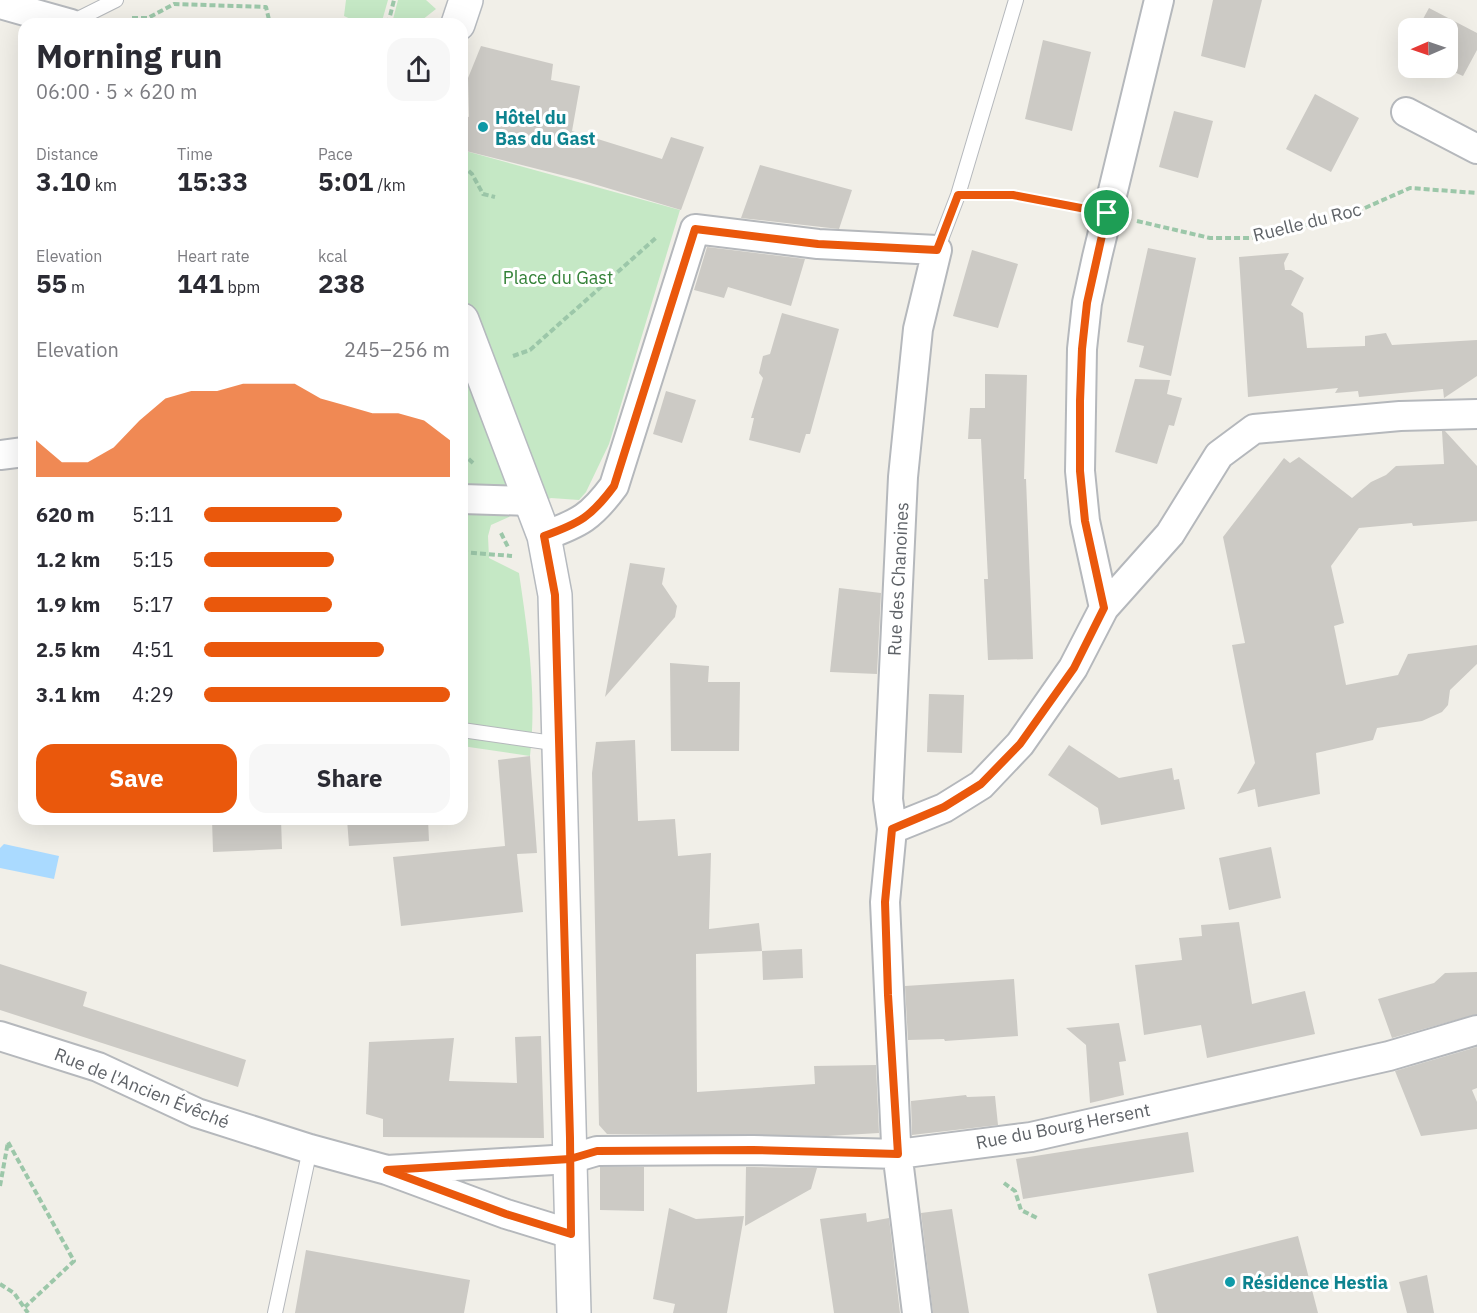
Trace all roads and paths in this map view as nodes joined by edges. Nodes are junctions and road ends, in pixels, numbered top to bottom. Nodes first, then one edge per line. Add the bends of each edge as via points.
1 (116, 0) edge
2 (394, 0) edge
3 (466, 0) edge
4 (1016, 0) edge
5 (1159, 0) edge
6 (173, 2) edge
7 (0, 4) edge
8 (52, 18) edge
9 (81, 18) edge
10 (129, 18) dead end
11 (268, 18) edge
12 (390, 18) edge
13 (460, 18) edge
14 (1406, 112) dead end
15 (1477, 149) edge
16 (468, 170) edge
17 (1477, 193) edge
18 (958, 195) junction
19 (495, 196) dead end
20 (1107, 213) junction
21 (665, 230) dead end
22 (937, 250) junction
23 (468, 336) edge
24 (511, 357) dead end
25 (1477, 414) edge
26 (18, 453) edge
27 (0, 455) edge
28 (468, 460) edge
29 (472, 464) dead end
30 (468, 499) edge
31 (530, 501) junction
32 (498, 528) dead end
33 (544, 536) junction
34 (468, 552) edge
35 (1104, 608) junction
36 (468, 731) edge
37 (560, 744) junction
38 (892, 829) junction
39 (1477, 1030) edge
40 (0, 1036) edge
41 (310, 1149) junction
42 (898, 1154) junction
43 (570, 1159) junction
44 (387, 1170) junction
45 (1004, 1183) dead end
46 (0, 1186) edge
47 (1037, 1218) dead end
48 (571, 1234) junction
49 (0, 1284) edge
50 (25, 1307) junction
51 (28, 1313) edge
52 (275, 1313) edge
53 (574, 1313) edge
54 (917, 1313) edge

1 - 9 lane
2 - 12 path
3 - 13 street
4 - 18 lane
5 - 20 street
6 - 10 path via 148,18
6 - 11 path via 266,8
7 - 8 street
14 - 15 street
16 - 19 path via 483,194
17 - 20 path, Ruelle du Roc via 1410,188 1349,215 1251,238 1210,238
18 - 20 path, Ruelle du Roc via 1013,195
18 - 22 lane
20 - 35 street via 1087,303 1080,401 1085,521
21 - 24 path via 530,350
22 - 33 street via 818,244 695,229 614,486 594,512
22 - 38 street, Rue des Chanoines via 918,329 903,477 888,799
23 - 31 street
25 - 35 street via 1400,416 1254,429 1219,455 1170,534
26 - 27 street
28 - 29 path
30 - 31 street
31 - 33 street
32 - 34 path via 513,556
33 - 37 street via 555,595
35 - 38 street via 1074,668 1020,744 981,784 944,807
36 - 37 lane
37 - 43 street
38 - 42 street, Rue des Chanoines via 885,902
39 - 42 street, Rue du Bourg Hersent via 1389,1056 1031,1137
40 - 41 street, Rue de l'Ancien Évêché via 98,1067 197,1113
41 - 44 street, Rue de l'Ancien Évêché
41 - 52 lane
42 - 43 street, Rue du Bourg Hersent via 597,1151
42 - 54 street, Rue des Chanoines
43 - 44 street, Rue de l'Ancien Évêché
43 - 48 street
44 - 48 street, Rue de l'Ancien Évêché
45 - 47 path via 1015,1191 1021,1210
46 - 50 path via 8,1142 74,1261
48 - 53 street
49 - 50 path
50 - 51 path

